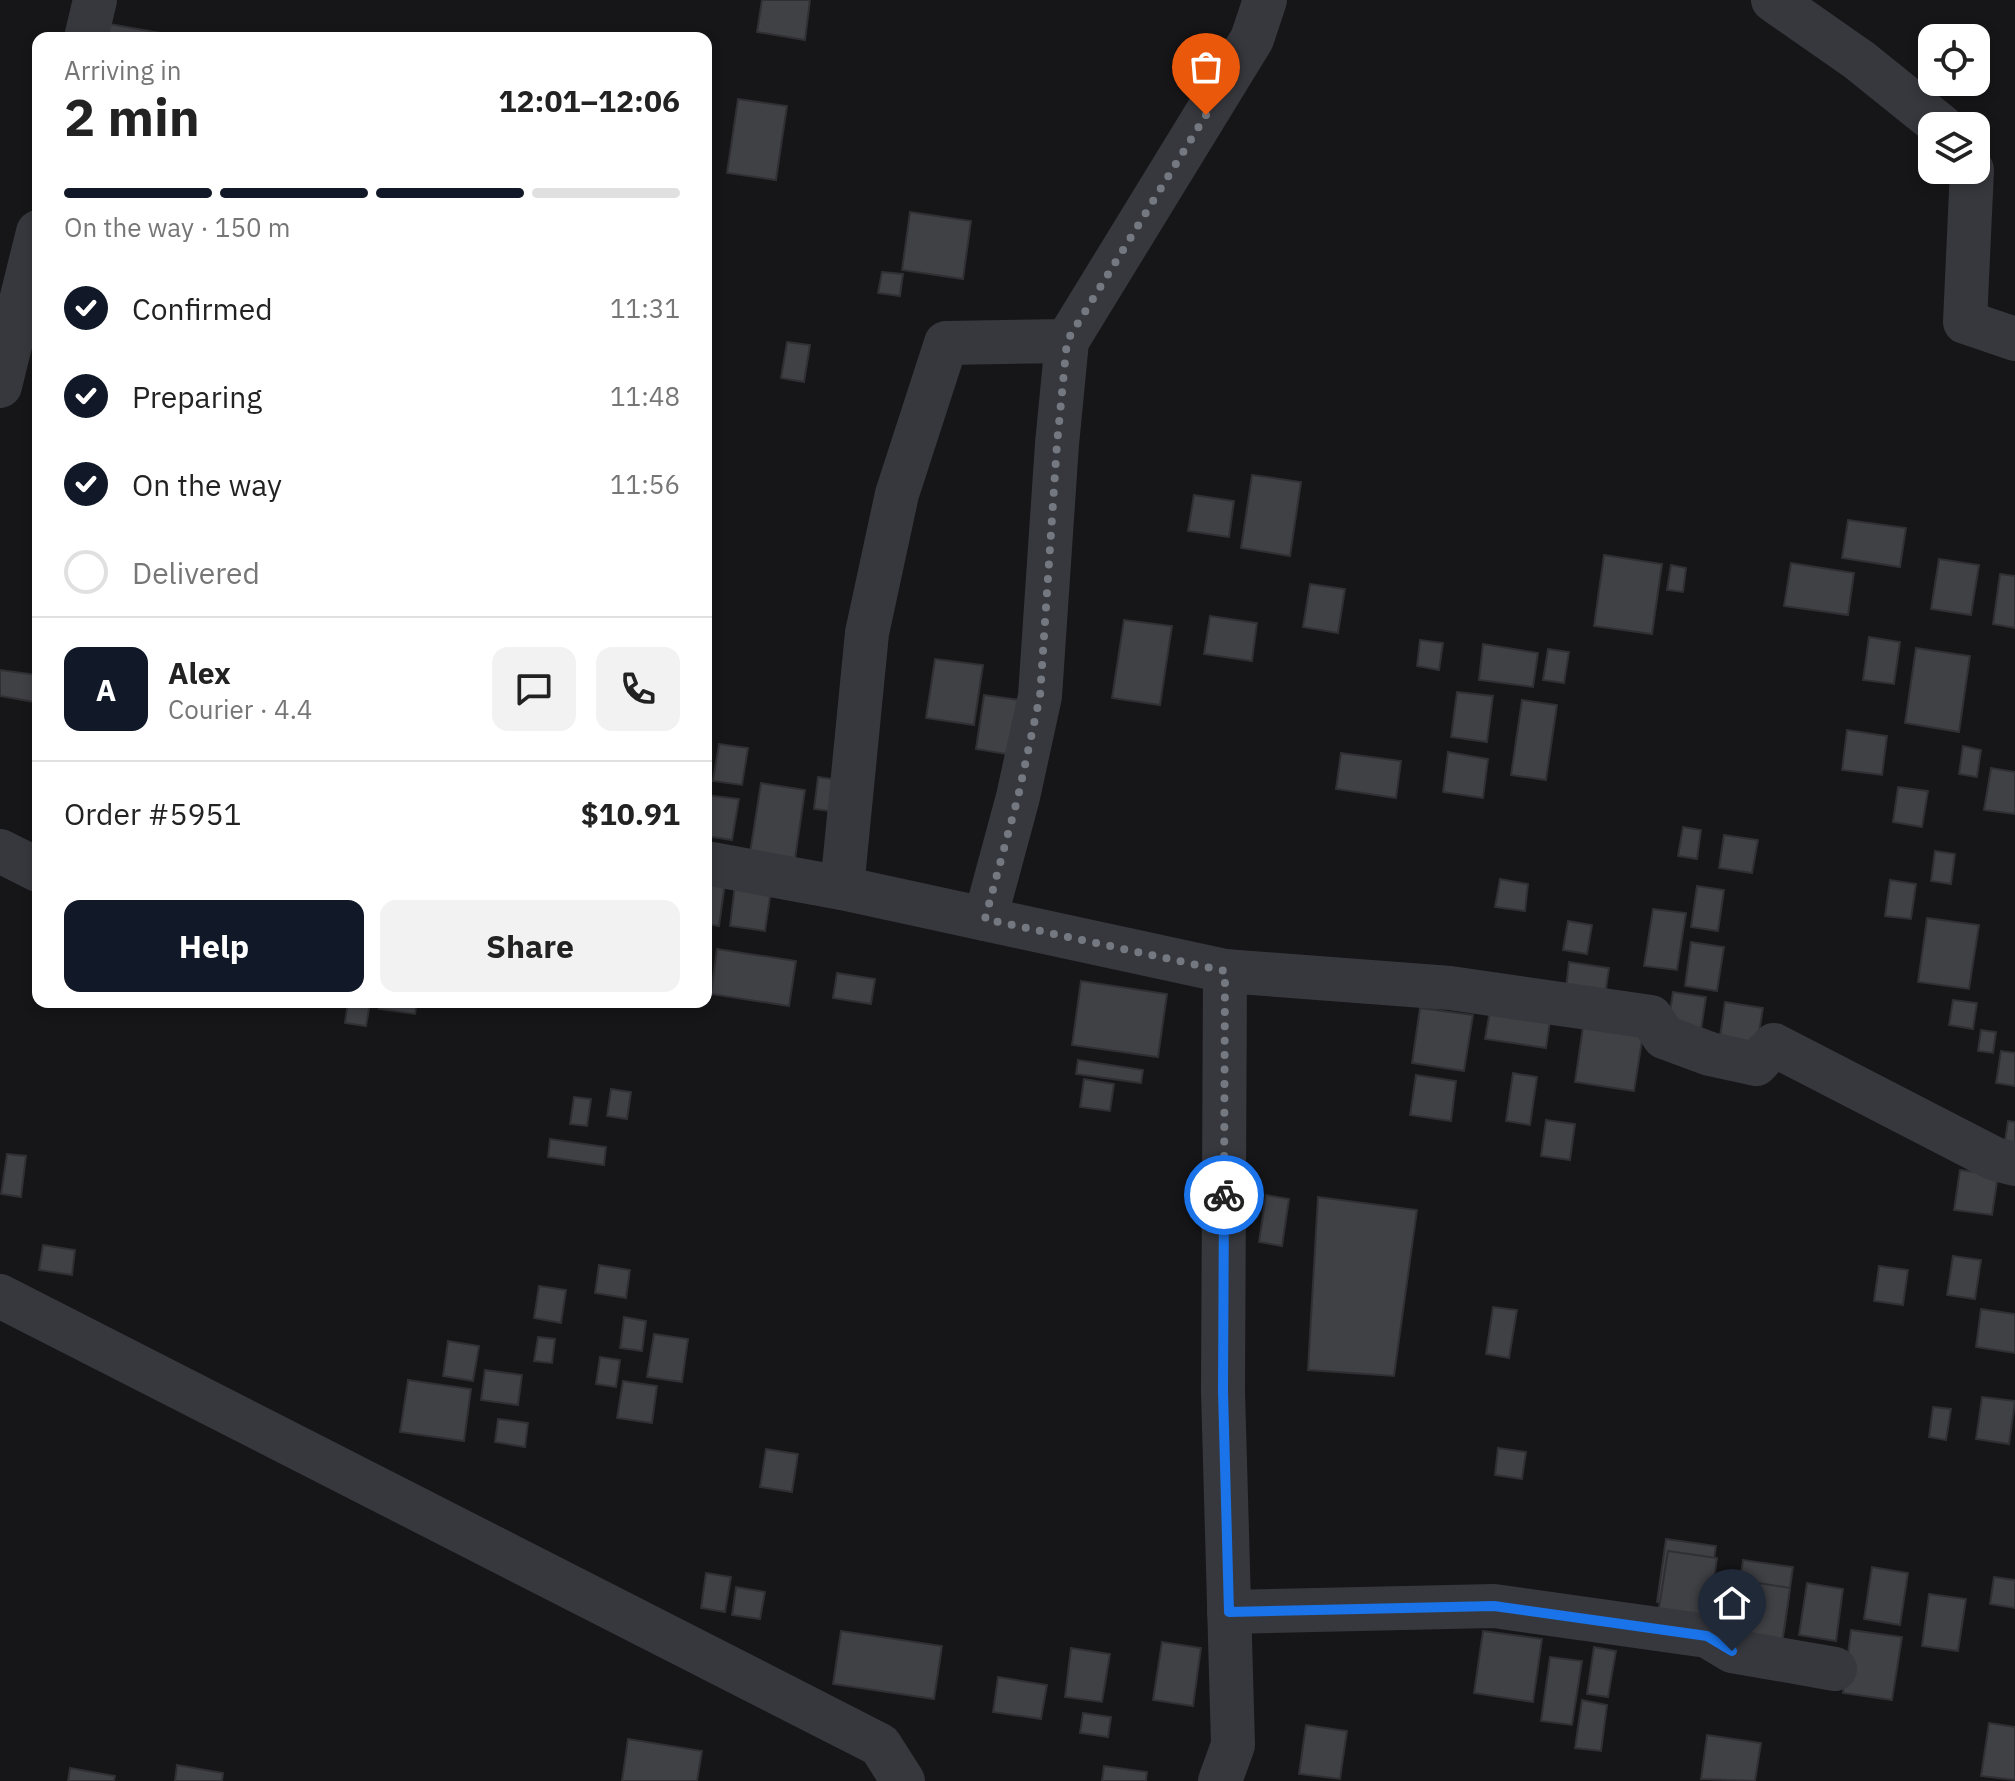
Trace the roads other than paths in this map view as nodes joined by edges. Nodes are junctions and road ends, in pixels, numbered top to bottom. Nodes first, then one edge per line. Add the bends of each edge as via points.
1 (95, 0) edge
2 (1265, 0) edge
3 (1773, 0) edge
4 (87, 32) edge
5 (1924, 112) edge
6 (1971, 184) edge
7 (32, 256) edge
8 (2015, 339) edge
9 (1067, 341) junction
10 (0, 386) edge
11 (0, 851) edge
12 (712, 864) edge
13 (32, 867) edge
14 (842, 888) junction
15 (985, 919) junction
16 (1225, 971) junction
17 (2015, 1164) edge
18 (0, 1296) edge
19 (1229, 1612) junction
20 (1835, 1669) dead end
21 (903, 1781) edge
22 (1220, 1781) edge

1 - 4 street
2 - 9 street via 1252,39
3 - 5 street
6 - 8 street via 1965,322
7 - 10 street
9 - 14 street via 946,343 897,494 867,633
9 - 15 street via 1040,696
11 - 13 street
12 - 14 street
14 - 15 street
15 - 16 street
16 - 17 street via 1450,988 1651,1017 1664,1037 1756,1064 1774,1045 1995,1159
16 - 19 street via 1223,1391
18 - 21 street via 880,1745
19 - 20 street via 1494,1606 1707,1636 1732,1651
19 - 22 street via 1233,1745

